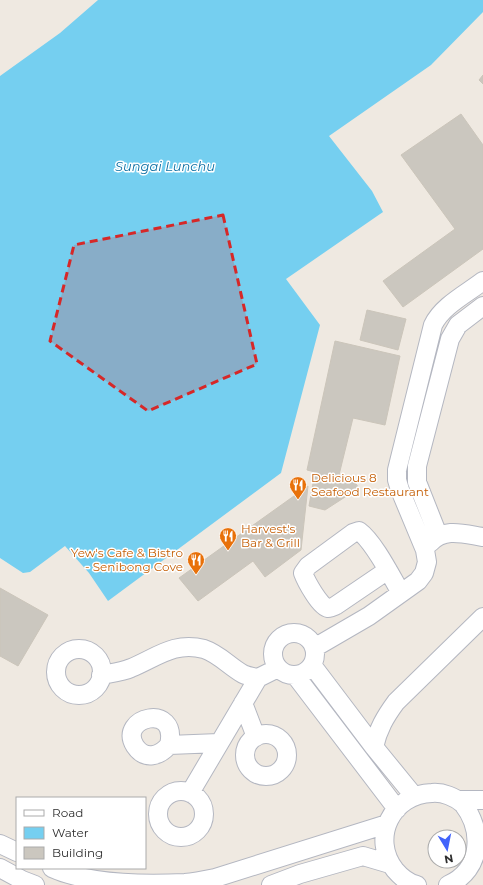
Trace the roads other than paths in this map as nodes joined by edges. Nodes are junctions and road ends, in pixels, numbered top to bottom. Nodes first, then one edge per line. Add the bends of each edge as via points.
1 (483, 281) edge
2 (483, 306) edge
3 (412, 408) junction
4 (431, 413) junction
5 (438, 535) junction
6 (483, 538) edge
7 (425, 550) junction
8 (388, 570) junction
9 (401, 593) junction
10 (483, 617) edge
11 (313, 657) junction
12 (278, 668) junction
13 (101, 675) dead end
14 (295, 675) junction
15 (258, 678) junction
16 (242, 703) junction
17 (256, 737) dead end
18 (219, 743) junction
19 (169, 745) dead end
20 (374, 747) junction
21 (190, 793) dead end
22 (414, 796) junction
23 (459, 800) junction
24 (483, 800) edge
25 (397, 809) junction
26 (387, 824) junction
27 (482, 832) edge
28 (0, 844) edge
29 (16, 852) edge
30 (390, 864) junction
31 (0, 868) edge
32 (55, 869) edge
33 (35, 885) edge
34 (271, 885) edge
35 (417, 885) edge
36 (448, 885) edge

1 - 3 street via 437,316
2 - 4 street via 458,325 450,339
3 - 4 street
3 - 7 street via 397,470 397,480
4 - 5 street via 416,473 417,482
5 - 6 street via 451,532
5 - 7 street
7 - 9 street via 427,562 424,573 418,581
8 - 8 street via 329,608 323,605 304,573 308,566 359,531
8 - 9 street
9 - 11 street
10 - 20 street via 396,702 378,732
11 - 12 street via 309,639 304,635 290,633 278,640 274,646 274,660
11 - 14 street via 308,670
11 - 20 street
12 - 14 street
12 - 15 street
13 - 15 street via 129,669 176,647 188,647 204,649 218,655 244,674
14 - 25 street
15 - 16 street
16 - 17 street
16 - 18 street
18 - 19 street
18 - 21 street
20 - 22 street
22 - 23 street via 433,792
22 - 25 street
23 - 24 street
23 - 27 street via 469,809
25 - 26 street
26 - 30 street via 384,837
26 - 32 street via 215,878 186,883 99,881
27 - 36 street via 476,860 469,871
28 - 29 street
30 - 34 street via 363,856
30 - 35 street via 400,876
31 - 33 street

